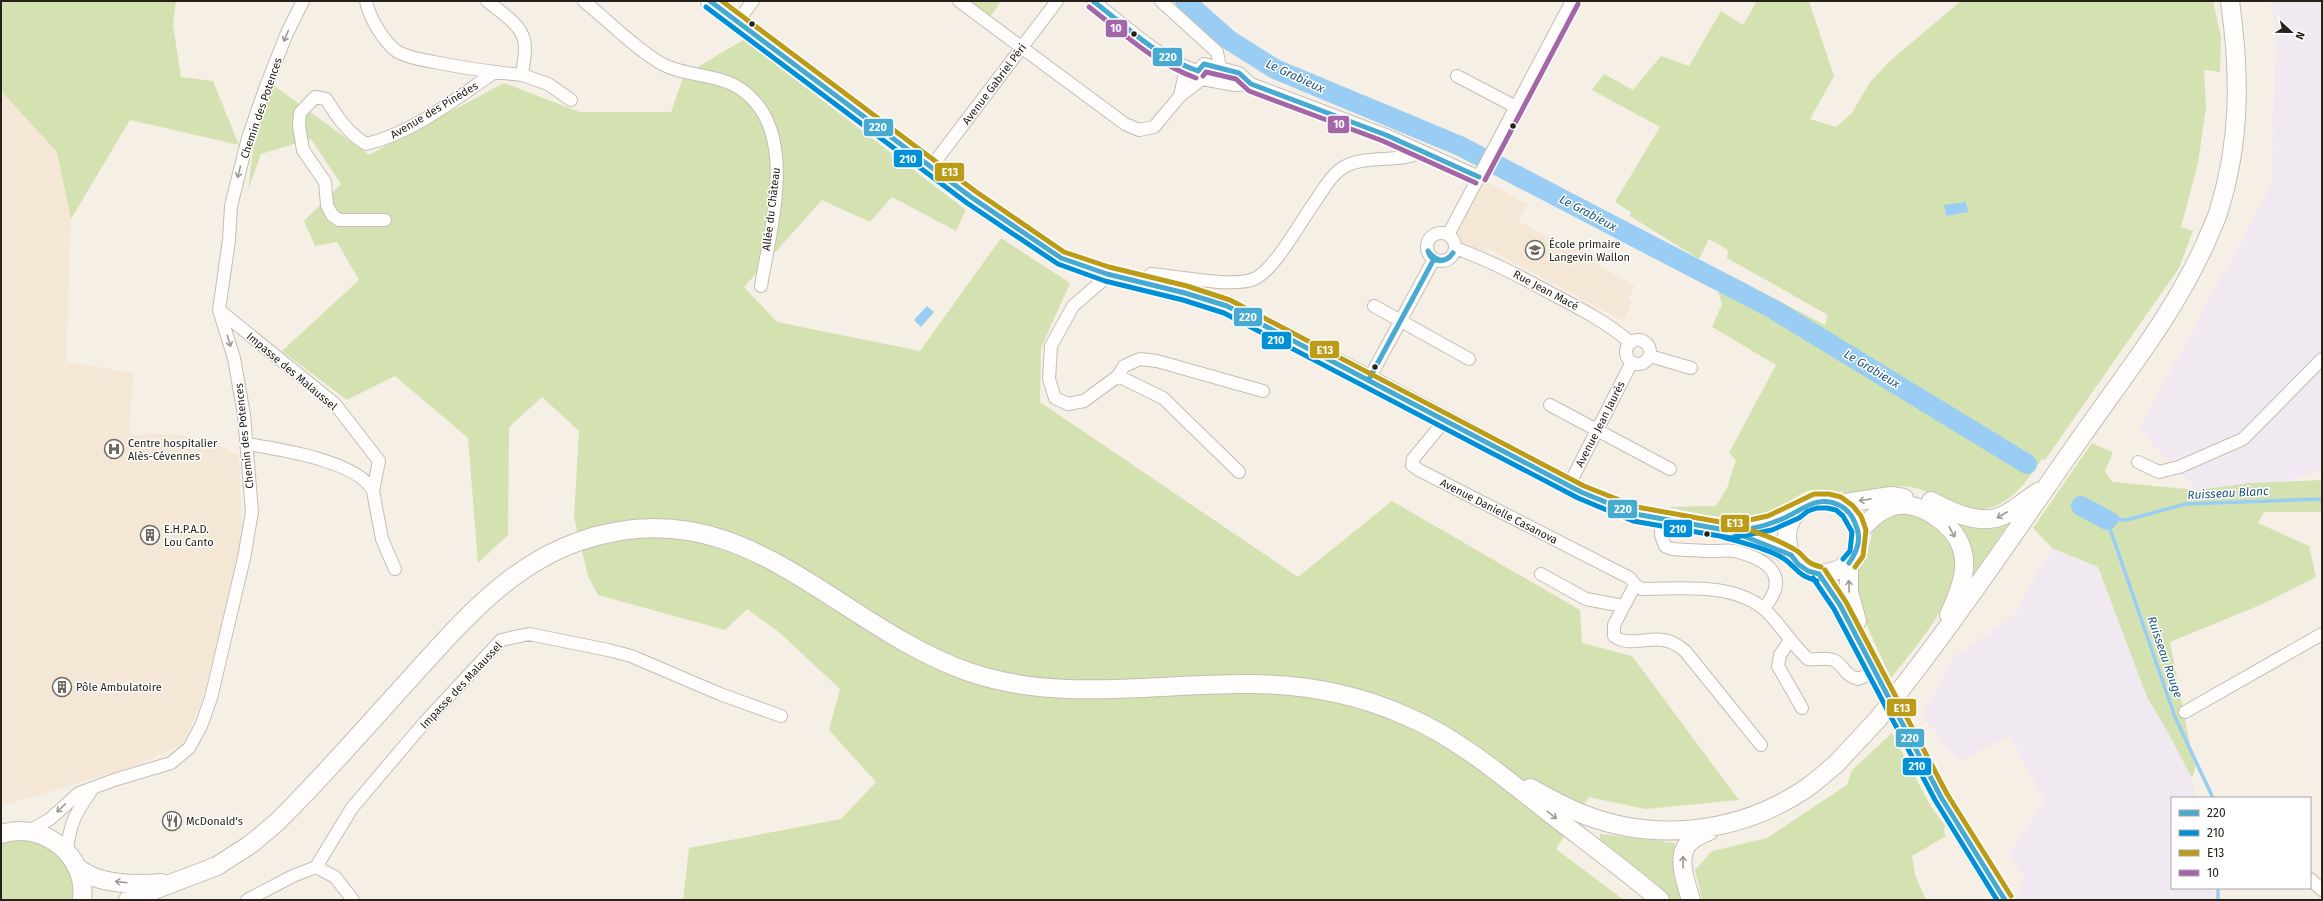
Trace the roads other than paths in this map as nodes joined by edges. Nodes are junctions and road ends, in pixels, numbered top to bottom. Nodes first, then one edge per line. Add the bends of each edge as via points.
1 (303, 1) edge
2 (366, 1) edge
3 (487, 1) edge
4 (584, 1) edge
5 (710, 1) edge
6 (753, 1) edge
7 (959, 1) edge
8 (1057, 1) edge
9 (1093, 1) edge
10 (1161, 1) edge
11 (1572, 1) edge
12 (2230, 1) edge
13 (737, 22) junction
14 (1202, 39) junction
15 (1021, 48) junction
16 (1220, 67) junction
17 (1186, 68) junction
18 (1202, 71) junction
19 (495, 72) junction
20 (522, 75) junction
21 (1457, 76) dead end
22 (1251, 84) junction
23 (1180, 96) junction
24 (571, 100) dead end
25 (1516, 107) junction
26 (1421, 150) junction
27 (931, 167) junction
28 (1481, 174) junction
29 (385, 220) dead end
30 (1448, 235) junction
31 (1455, 248) junction
32 (1434, 259) junction
33 (1107, 274) junction
34 (1146, 284) junction
35 (761, 286) dead end
36 (1374, 306) dead end
37 (219, 310) junction
38 (1401, 321) junction
39 (1631, 343) junction
40 (1650, 347) junction
41 (1469, 359) dead end
42 (2322, 359) edge
43 (1632, 362) junction
44 (1690, 368) dead end
45 (1118, 376) junction
46 (1369, 379) junction
47 (1263, 391) dead end
48 (1550, 405) dead end
49 (1446, 419) junction
50 (1597, 430) junction
51 (247, 444) junction
52 (2138, 462) dead end
53 (1670, 469) dead end
54 (1239, 472) dead end
55 (1568, 485) junction
56 (2047, 486) junction
57 (373, 491) junction
58 (1839, 504) junction
59 (1796, 512) junction
60 (1661, 520) junction
61 (1731, 531) junction
62 (1859, 531) junction
63 (1791, 554) junction
64 (1849, 563) junction
65 (394, 569) dead end
66 (1541, 574) dead end
67 (1819, 574) junction
68 (1635, 585) junction
69 (1622, 606) junction
70 (1764, 608) junction
71 (2322, 634) edge
72 (1790, 640) junction
73 (1936, 644) junction
74 (1865, 651) junction
75 (1876, 671) junction
76 (1802, 708) dead end
77 (2185, 712) dead end
78 (781, 716) dead end
79 (1761, 745) dead end
80 (1499, 773) junction
81 (94, 788) junction
82 (1717, 827) junction
83 (3, 830) edge
84 (29, 831) junction
85 (72, 859) junction
86 (316, 867) junction
87 (1992, 880) junction
88 (2311, 880) edge
89 (173, 882) junction
90 (2322, 890) edge
91 (82, 900) edge
92 (128, 900) edge
93 (247, 900) edge
94 (353, 900) edge
95 (1660, 900) edge
96 (1691, 900) edge
97 (2002, 900) edge
98 (2005, 900) edge

1 -> 37 street, Chemin des Potences via 271,73 248,138 231,206
2 - 19 street via 367,8 388,43 398,52 413,58 470,70
3 - 20 street via 522,34 525,45
4 - 35 street, Allée du Château via 654,60 669,67 713,76 748,93 759,104 773,133 777,168
5 - 13 main road
6 - 13 street
7 - 15 street
8 - 15 street, Avenue Gabriel Péri
9 - 17 street via 1165,56
10 - 14 street
11 - 25 street
12 - 56 main road via 2236,46 2238,105 2234,148 2219,211 2192,271 2175,301
13 - 27 main road
14 - 16 street via 1217,52
14 - 18 street via 1206,56
15 - 23 street via 1125,124 1139,130 1154,127
15 - 27 street, Avenue Gabriel Péri
16 - 18 street
16 - 22 street via 1239,73
17 - 18 street
17 - 23 street
18 - 22 street via 1235,85
18 - 23 street
19 - 20 street
19 - 29 street, Avenue des Pinèdes via 386,140 366,144 356,138 337,118 326,99 315,97 300,113 299,126 303,150 325,182 332,215 339,220
20 - 24 street via 548,84
21 - 25 street
22 - 26 street
25 - 28 street
26 - 28 street
26 - 34 street via 1415,156 1375,159 1348,165 1333,176 1272,264 1254,279 1230,282 1151,274
27 - 33 main road via 1061,258
28 - 30 street
30 - 31 street
30 - 32 street via 1435,234 1429,240 1428,253
31 - 32 street via 1448,259
31 - 39 street, Rue Jean Macé via 1503,268 1613,327
32 - 38 street
33 - 34 main road
33 - 45 street via 1073,306 1051,346 1049,379 1055,398 1068,404 1084,401
34 - 46 main road via 1228,306
36 - 38 street
37 -> 51 street, Chemin des Potences via 234,358
37 - 57 street, Impasse des Malaussel via 335,404 379,461
38 - 41 street
38 - 46 street
39 - 40 street via 1639,341
39 - 43 street via 1627,353
40 - 43 street via 1648,360 1640,364
40 - 44 street
42 - 52 street via 2243,439 2179,468 2159,472
43 - 50 street, Avenue Jean Jaurès
45 - 47 street via 1124,366 1140,358
45 - 54 street via 1163,398
46 - 49 main road
48 - 50 street
49 - 55 main road
49 - 68 street, Avenue Danielle Casanova via 1413,460 1412,465 1630,578
50 - 53 street
50 - 55 street, Avenue Jean Jaurès
51 - 57 street via 286,450 327,462 356,473 368,482
51 - 81 street, Chemin des Potences via 252,512 230,621 211,698 201,726 189,748 171,763
55 - 60 main road via 1635,514
56 -> 58 main road via 1996,518 1956,514 1930,500 1891,496
56 - 73 main road
57 - 65 street, Impasse des Malaussel via 382,539
58 - 59 main road via 1816,501
58 - 62 main road via 1855,520
59 - 61 main road via 1762,525
59 - 63 main road via 1787,533 1787,544
60 - 61 main road
60 - 70 street via 1661,535 1666,546 1672,549 1733,551 1762,562 1772,569 1777,582 1776,589
61 - 63 main road
62 - 64 main road via 1857,548
62 -> 73 main road via 1879,512 1894,506 1922,508 1948,524 1963,552 1963,577
63 - 67 main road via 1798,564 1808,571
64 - 67 main road via 1835,572
74 -> 64 main road via 1849,592
66 - 69 street via 1586,598
67 - 74 main road via 1840,605
68 - 69 street
68 - 70 street, Avenue Danielle Casanova via 1642,589 1721,591
69 - 79 street via 1614,626 1614,636 1623,641 1662,639 1686,650
70 - 72 street, Avenue Danielle Casanova
71 - 77 street
72 - 75 street, Avenue Danielle Casanova via 1808,659 1814,662 1833,660 1839,663 1846,674 1858,679
72 - 76 street via 1780,655 1778,666
73 - 82 main road, bridge via 1878,719 1837,763 1800,793 1775,806
74 - 75 main road
75 - 87 main road via 1941,796
78 - 86 street, Impasse des Malaussel via 720,694 630,656 608,650 529,634 501,640 424,723 352,808
80 - 82 main road via 1585,815 1611,823 1647,829 1688,831
80 - 89 main road via 1455,742 1406,716 1355,698 1306,687 1250,684 1040,688 1003,682 935,658 766,556 712,535 685,530 631,528 582,540 538,558 499,586 438,648 276,824 217,866
80 -> 95 main road
81 -> 84 street, Chemin des Potences via 79,793 50,819
81 - 85 street via 77,810 69,831
96 -> 82 main road via 1682,863 1685,850 1691,840
83 - 84 main road
84 - 85 main road via 50,838
89 -> 85 main road via 139,884 109,881 81,870
85 - 91 main road via 81,880
86 - 93 street via 292,876
86 - 94 street via 335,878
87 - 97 main road
87 - 98 main road
88 - 90 street
89 - 92 main road

